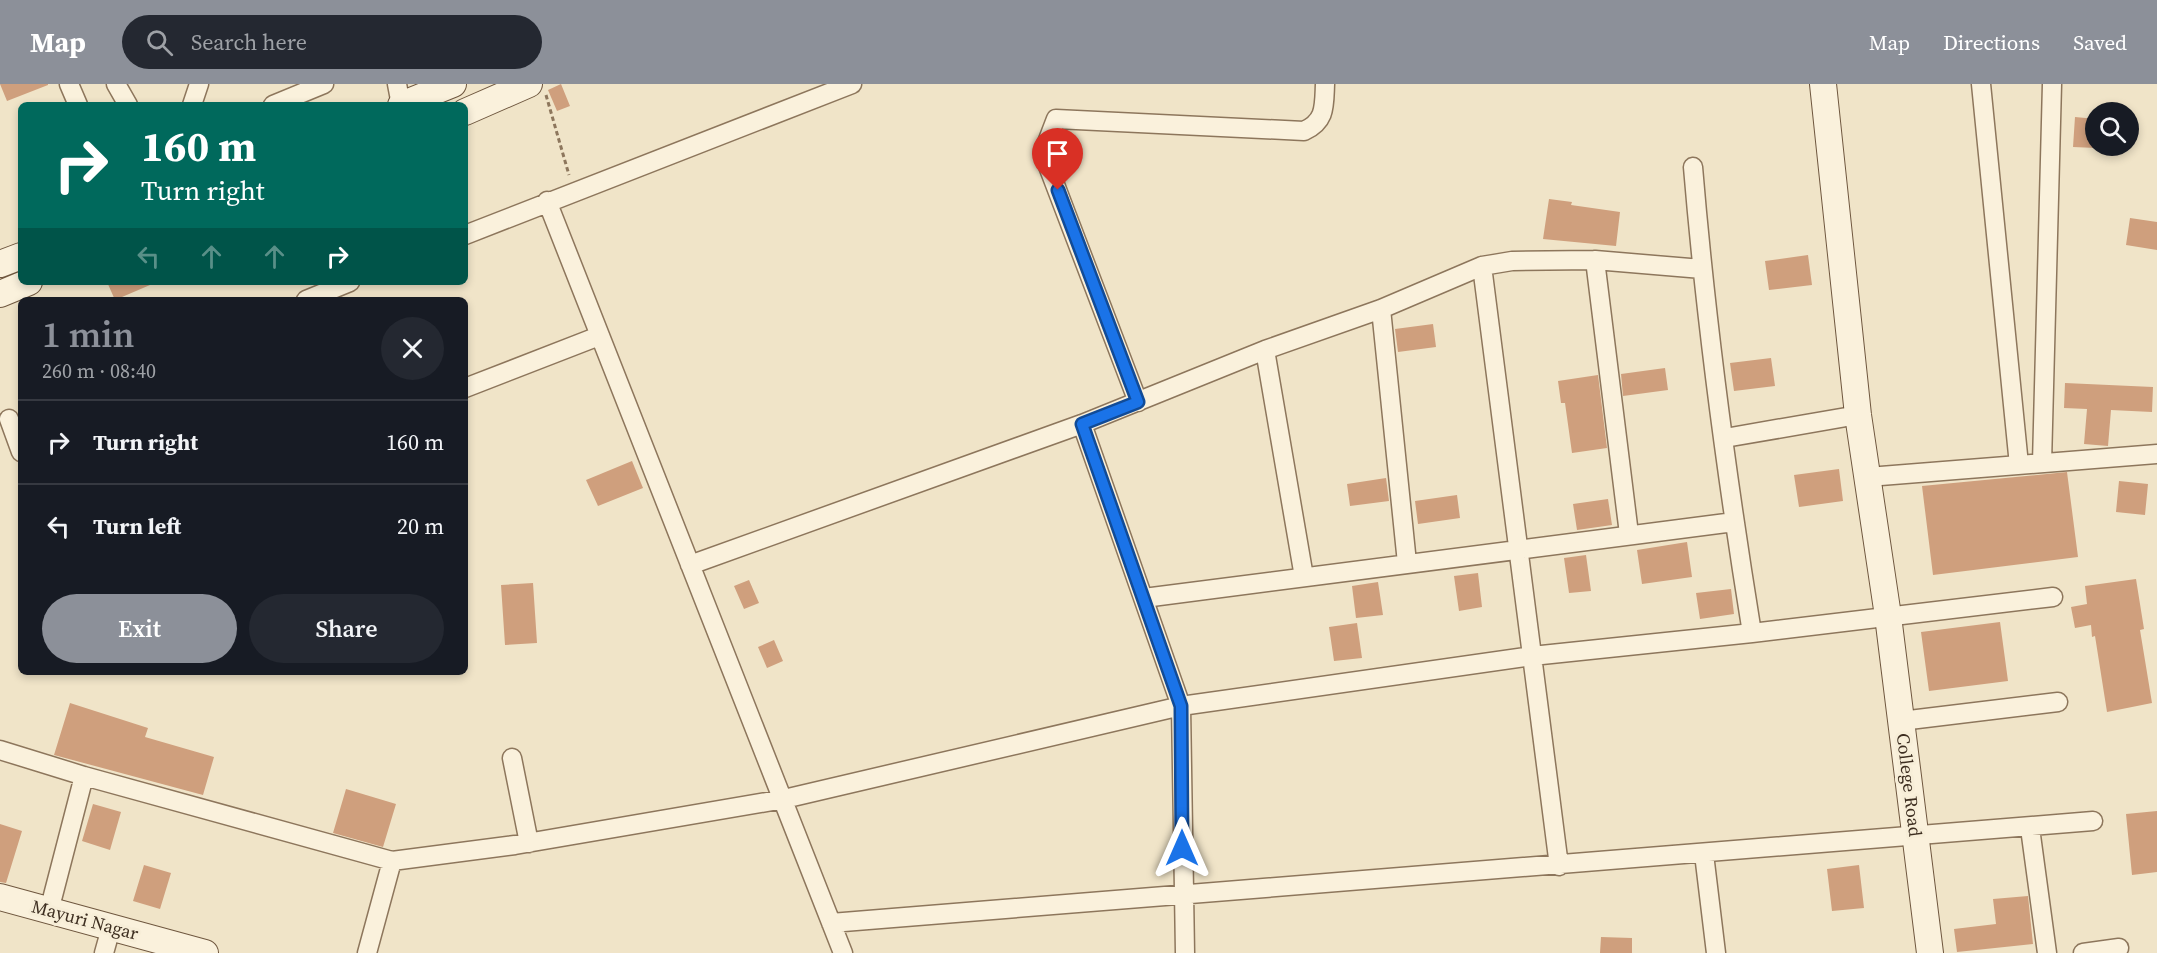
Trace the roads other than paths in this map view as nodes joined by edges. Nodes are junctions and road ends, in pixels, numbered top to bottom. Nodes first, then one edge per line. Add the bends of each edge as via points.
1 (69, 84) edge
2 (116, 84) edge
3 (199, 84) edge
4 (324, 84) edge
5 (397, 84) edge
6 (453, 84) edge
7 (529, 84) edge
8 (852, 84) edge
9 (1325, 84) edge
10 (1823, 84) edge
11 (1981, 84) edge
12 (2052, 84) edge
13 (305, 88) edge
14 (77, 102) edge
15 (126, 102) edge
16 (193, 102) edge
17 (279, 102) edge
18 (400, 102) edge
19 (408, 102) edge
20 (468, 111) edge
21 (1694, 166) dead end
22 (547, 201) junction
23 (468, 234) edge
24 (18, 257) edge
25 (1595, 260) junction
26 (0, 264) edge
27 (1482, 266) junction
28 (1702, 269) junction
29 (22, 285) edge
30 (343, 285) edge
31 (0, 294) edge
32 (313, 297) edge
33 (1381, 309) junction
34 (598, 336) junction
35 (1265, 350) junction
36 (468, 387) edge
37 (1138, 402) junction
38 (1858, 415) junction
39 (10, 418) edge
40 (1082, 424) junction
41 (1725, 438) junction
42 (18, 443) edge
43 (2157, 454) edge
44 (2042, 463) junction
45 (2019, 465) junction
46 (1868, 477) junction
47 (1734, 522) junction
48 (1629, 534) junction
49 (1518, 549) junction
50 (1407, 563) junction
51 (690, 566) junction
52 (1304, 577) junction
53 (2053, 597) dead end
54 (1144, 598) junction
55 (1888, 616) junction
56 (1752, 633) junction
57 (1532, 656) junction
58 (2058, 702) dead end
59 (1181, 706) junction
60 (1901, 721) junction
61 (0, 750) edge
62 (512, 758) dead end
63 (84, 776) junction
64 (784, 799) junction
65 (2093, 821) dead end
66 (2030, 828) junction
67 (1916, 838) junction
68 (529, 843) junction
69 (1704, 854) junction
70 (392, 861) junction
71 (1558, 866) junction
72 (1183, 896) junction
73 (0, 897) edge
74 (49, 911) junction
75 (831, 923) junction
76 (111, 928) junction
77 (2119, 948) dead end
78 (104, 953) edge
79 (204, 953) edge
80 (367, 953) edge
81 (843, 953) edge
82 (1185, 953) edge
83 (1716, 953) edge
84 (1930, 953) edge
85 (2047, 953) edge
86 (2083, 953) edge

1 - 14 street
2 - 15 street
3 - 16 street
4 - 13 street
5 - 18 street
6 - 19 street
7 - 20 street
8 - 22 street
9 - 37 street via 1323,115 1316,126 1304,131 1056,119 1043,153
10 - 38 street, College Road
11 - 45 street
12 - 44 street
13 - 17 street
21 - 28 street
22 - 23 street
22 - 34 street
24 - 26 street
25 - 27 street via 1512,261
25 - 28 street
25 - 48 street
27 - 33 street
27 - 49 street
28 - 41 street
29 - 31 street
30 - 32 street
33 - 35 street
33 - 50 street
34 - 36 street
34 - 51 street
35 - 37 street
35 - 52 street
37 - 40 street
38 - 41 street
38 - 46 street, College Road
39 - 42 street
40 - 51 street
40 - 54 street
41 - 47 street
43 - 44 street
44 - 45 street
45 - 46 street
46 - 55 street, College Road
47 - 48 street
47 - 56 street
48 - 49 street
49 - 50 street
49 - 57 street
50 - 52 street
51 - 64 street
52 - 54 street
53 - 55 street
54 - 59 street
55 - 56 street
55 - 60 street, College Road
56 - 57 street
57 - 59 street
57 - 71 street
58 - 60 street
59 - 64 street
59 - 72 street
60 - 67 street, College Road
61 - 63 street
62 - 68 street
63 - 70 street
63 - 74 street
64 - 68 street
64 - 75 street
65 - 66 street
66 - 67 street
66 - 85 street
67 - 69 street
67 - 84 street, College Road
68 - 70 street
69 - 71 street
69 - 83 street
70 - 80 street
71 - 72 street
72 - 75 street
72 - 82 street
73 - 74 street, Mayuri Nagar
74 - 76 street, Mayuri Nagar
75 - 81 street
76 - 78 street
76 - 79 street, Mayuri Nagar
77 - 86 street

